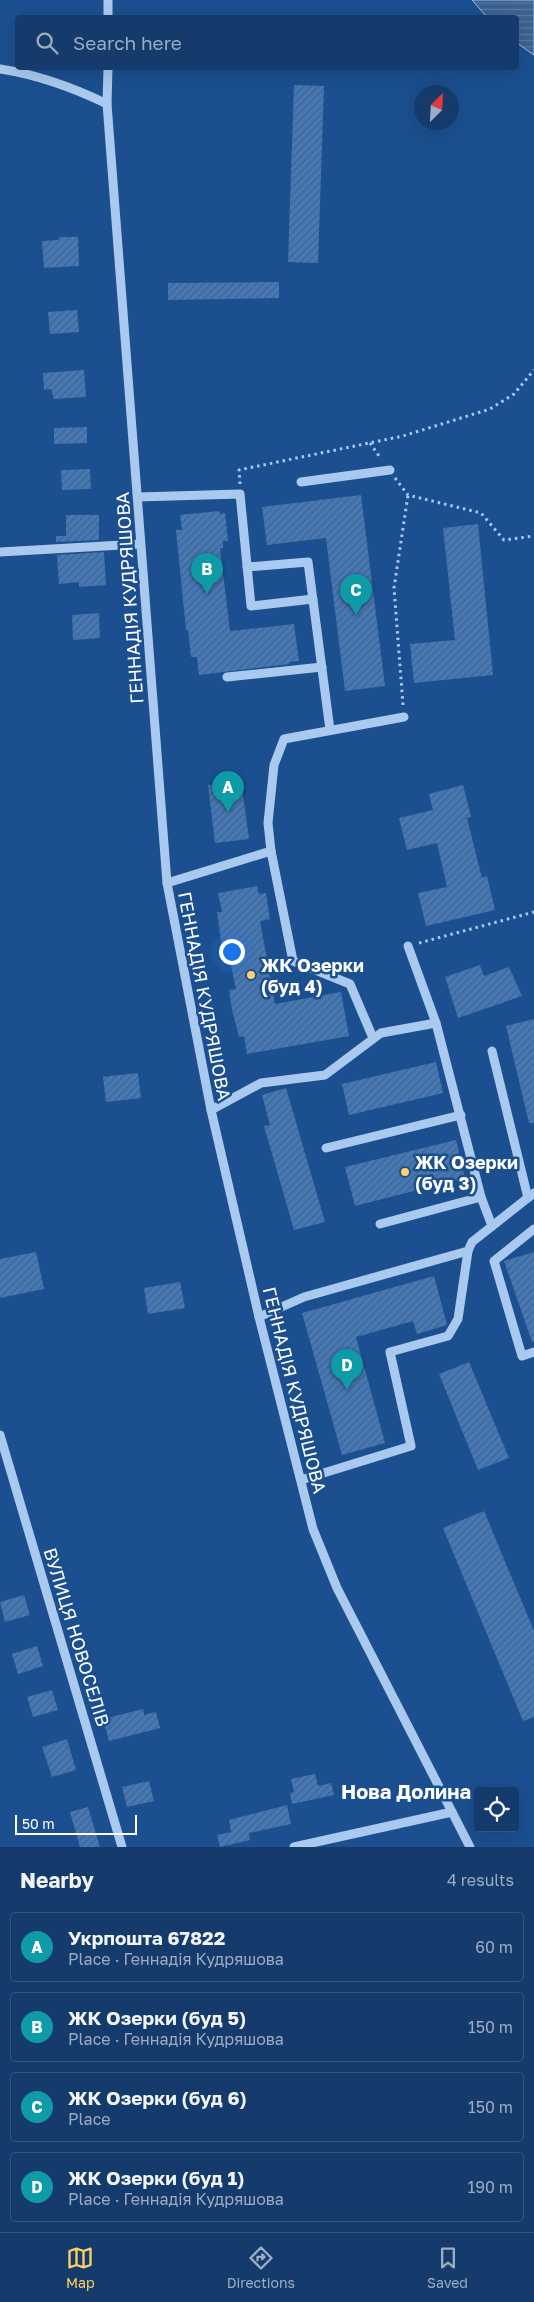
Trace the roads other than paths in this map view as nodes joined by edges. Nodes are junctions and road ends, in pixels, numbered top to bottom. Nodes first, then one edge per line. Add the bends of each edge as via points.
1 (108, 0) edge
2 (108, 15) edge
3 (0, 68) edge
4 (108, 70) edge
5 (108, 104) junction
6 (390, 470) road end
7 (301, 482) dead end
8 (138, 497) junction
9 (140, 544) junction
10 (0, 552) edge
11 (247, 568) junction
12 (313, 599) junction
13 (322, 667) junction
14 (226, 677) dead end
15 (404, 717) road end
16 (330, 730) junction
17 (270, 850) junction
18 (167, 883) junction
19 (408, 946) road end
20 (436, 1023) junction
21 (373, 1038) junction
22 (492, 1051) dead end
23 (211, 1110) junction
24 (461, 1114) junction
25 (326, 1148) dead end
26 (531, 1195) edge
27 (481, 1197) junction
28 (380, 1224) dead end
29 (492, 1226) junction
30 (534, 1229) edge
31 (468, 1251) junction
32 (259, 1317) junction
33 (534, 1352) edge
34 (0, 1436) edge
35 (301, 1480) junction
36 (452, 1812) junction
37 (122, 1847) edge
38 (294, 1847) edge
39 (470, 1847) edge

1 - 2 street
3 - 5 street via 70,86
4 - 5 street, ГЕННАДІЯ КУДРЯШОВА
5 - 8 street, ГЕННАДІЯ КУДРЯШОВА
6 - 7 street
8 - 9 street, ГЕННАДІЯ КУДРЯШОВА
8 - 11 street via 240,494
9 - 10 street
9 - 18 street, ГЕННАДІЯ КУДРЯШОВА
11 - 12 street via 308,562
11 - 12 street via 251,606
12 - 13 street
13 - 14 street
13 - 16 street
15 - 16 street
16 - 17 street via 284,739 274,765 268,823
17 - 18 street
17 - 21 street via 293,961 350,984
18 - 23 street, ГЕННАДІЯ КУДРЯШОВА
19 - 20 street
20 - 21 street via 381,1033
20 - 24 street
21 - 23 street via 325,1075 261,1083
22 - 26 street
23 - 32 street, ГЕННАДІЯ КУДРЯШОВА
24 - 25 street
24 - 27 street
26 - 29 street
27 - 28 street
27 - 29 street
29 - 31 street via 472,1242
30 - 33 street via 494,1261 522,1356
31 - 32 street via 304,1296
31 - 35 street via 458,1318 448,1336 390,1352 411,1446
32 - 35 street, ГЕННАДІЯ КУДРЯШОВА
34 - 37 street, ВУЛИЦЯ НОВОСЕЛІВ
35 - 36 street, ГЕННАДІЯ КУДРЯШОВА via 314,1529 336,1588
36 - 38 street
36 - 39 street, ГЕННАДІЯ КУДРЯШОВА

